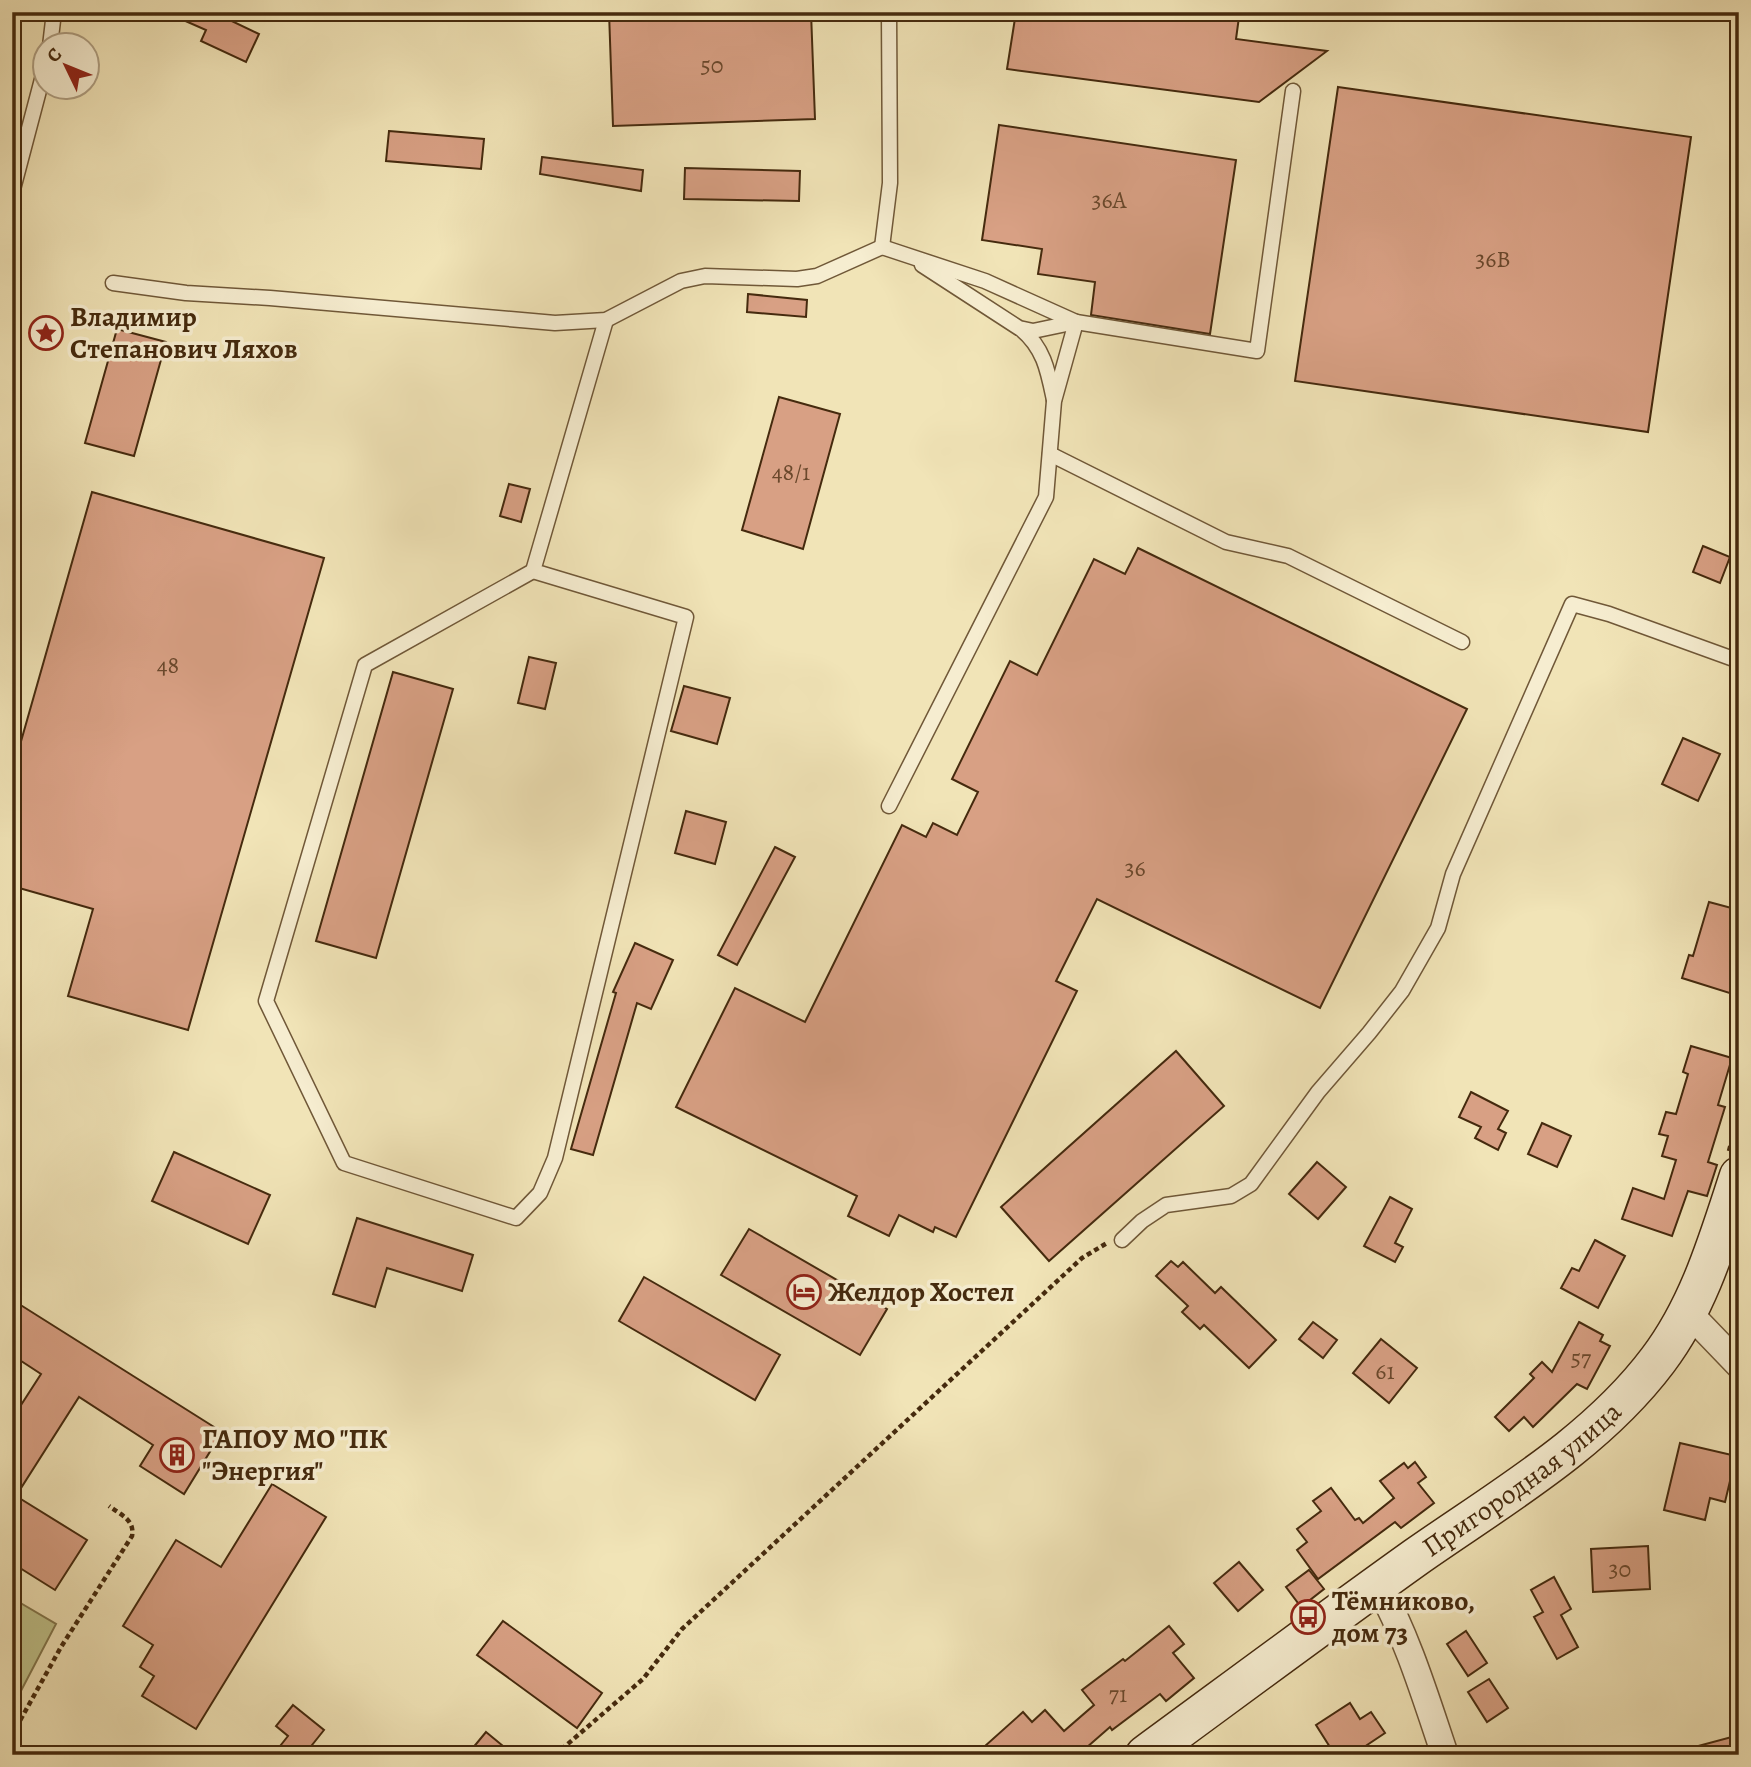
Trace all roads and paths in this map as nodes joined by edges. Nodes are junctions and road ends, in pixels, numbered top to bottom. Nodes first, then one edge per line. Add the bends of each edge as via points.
1 (54, 12) edge
2 (889, 12) edge
3 (52, 32) edge
4 (1293, 91) dead end
5 (36, 102) edge
6 (12, 193) edge
7 (882, 247) junction
8 (907, 255) junction
9 (113, 283) dead end
10 (606, 320) junction
11 (1076, 321) junction
12 (1054, 327) junction
13 (1019, 328) junction
14 (1046, 361) junction
15 (1055, 401) junction
16 (1050, 454) junction
17 (533, 571) junction
18 (1462, 642) dead end
19 (1739, 662) edge
20 (889, 806) dead end
21 (1739, 1113) edge
22 (1733, 1168) edge
23 (1122, 1240) joint
24 (1688, 1312) junction
25 (1739, 1365) edge
26 (109, 1506) dead end
27 (1378, 1584) junction
28 (12, 1735) edge
29 (555, 1755) edge
30 (1145, 1755) edge
31 (1445, 1755) edge

1 - 3 lane
2 - 7 lane via 890,183
4 - 11 lane via 1257,351
5 - 6 lane
7 - 8 lane
7 - 10 lane via 807,278 705,276 681,281
8 - 11 lane via 985,281
8 - 13 lane
9 - 10 lane via 555,323
10 - 17 lane
11 - 12 lane
11 - 15 lane
12 - 13 lane
12 - 14 lane via 1044,346
13 - 14 lane
14 - 15 lane
15 - 16 lane
16 - 18 lane via 1226,542 1288,556
16 - 20 lane via 1046,497
17 - 17 lane via 365,665 266,1001 344,1163 516,1218 540,1193 555,1158 685,617
19 - 23 lane via 1573,604 1452,874 1438,928 1402,991 1318,1092 1251,1184 1231,1196 1166,1205
21 - 22 path
22 - 24 street, Пригородная улица via 1709,1263
23 - 29 path via 1082,1258 682,1629 643,1679
24 - 25 street
24 - 27 street, Пригородная улица via 1644,1378 1598,1424
26 - 28 path via 130,1521 132,1536
27 - 30 street, Пригородная улица
27 - 31 street via 1412,1655

